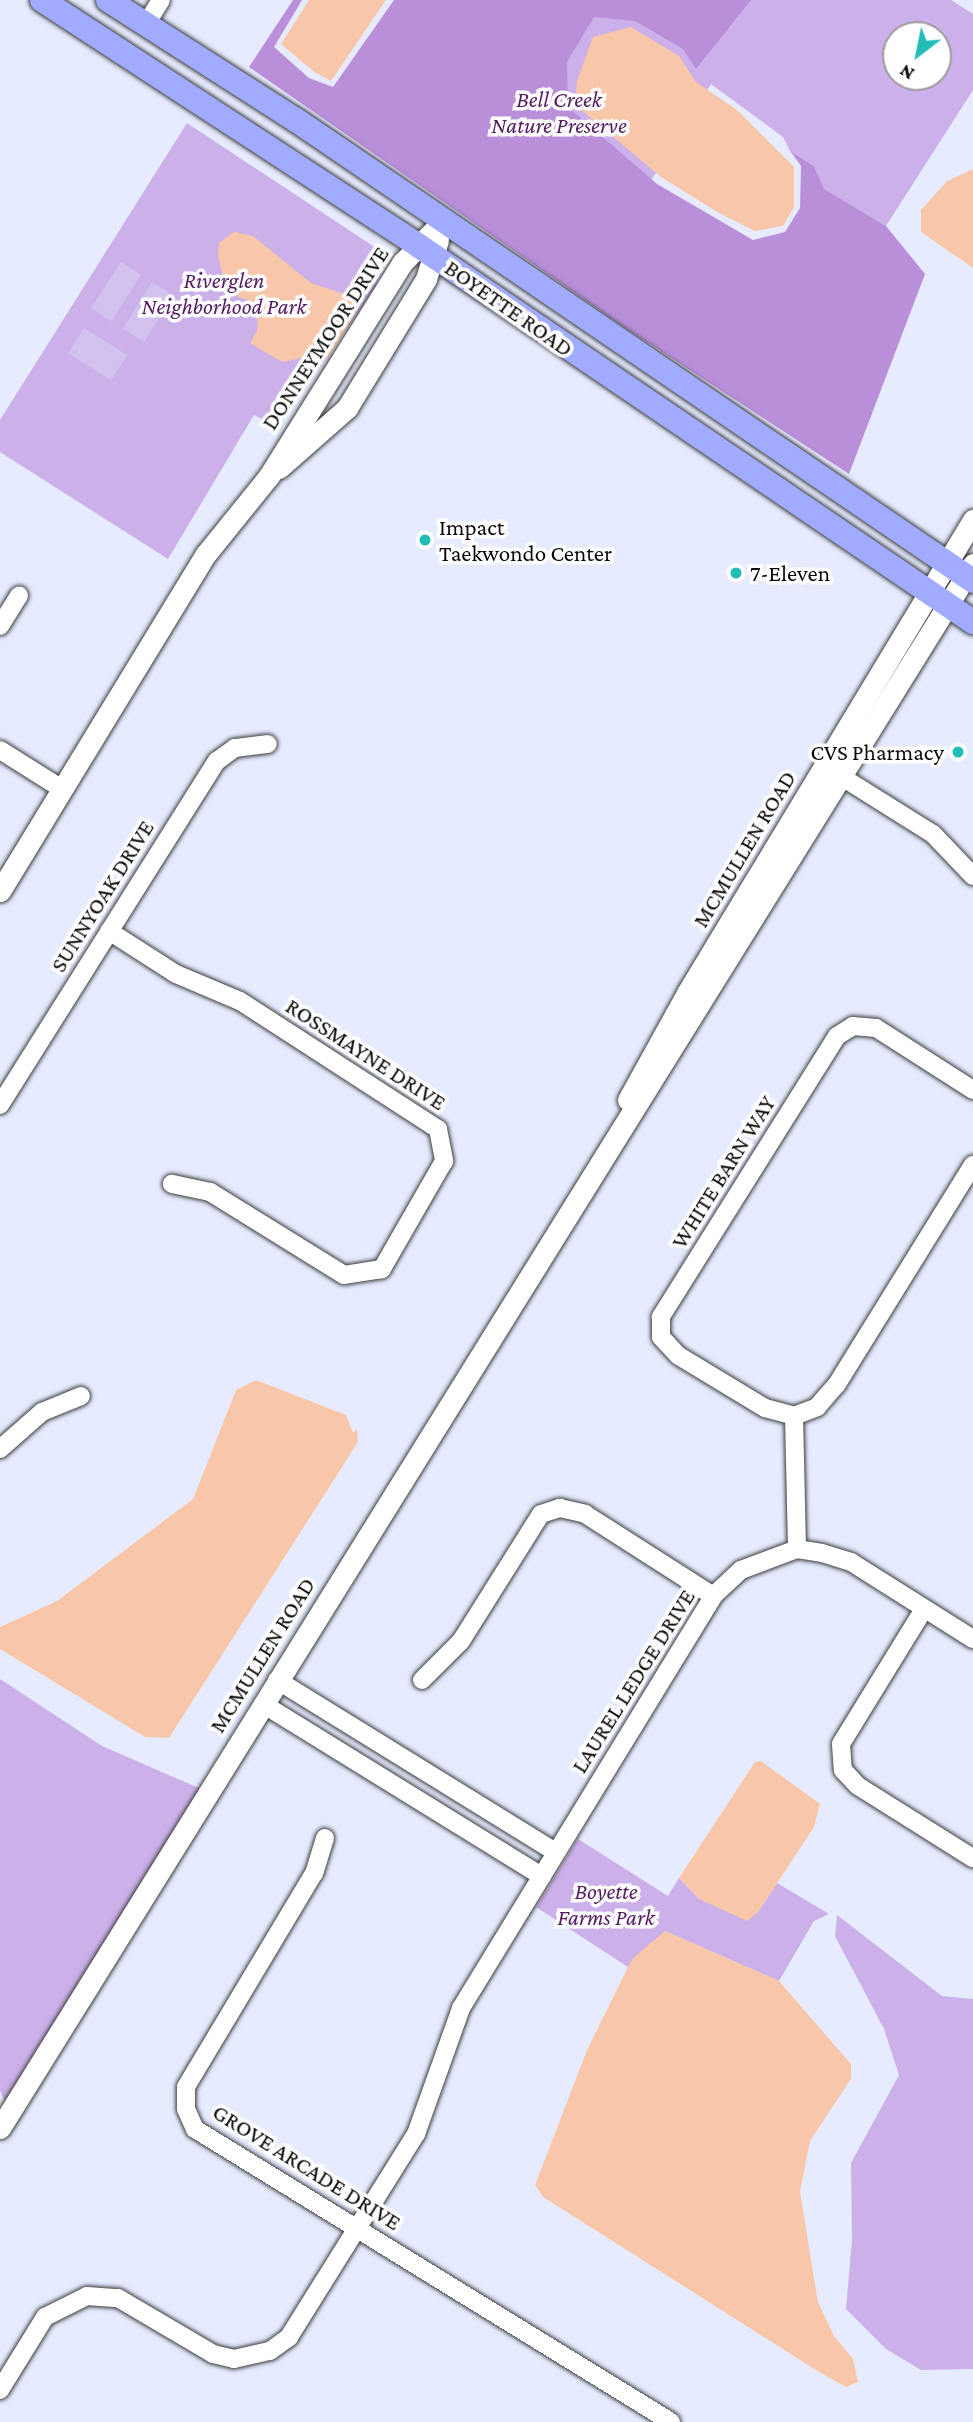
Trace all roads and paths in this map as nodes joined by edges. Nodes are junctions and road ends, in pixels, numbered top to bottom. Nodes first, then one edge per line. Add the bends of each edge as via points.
1 (41, 0) edge
2 (108, 0) edge
3 (161, 0) edge
4 (146, 24) junction
5 (444, 220) junction
6 (426, 251) junction
7 (269, 476) junction
8 (973, 520) edge
9 (965, 571) edge
10 (19, 596) dead end
11 (938, 599) junction
12 (973, 622) edge
13 (0, 626) edge
14 (268, 744) dead end
15 (0, 750) edge
16 (842, 776) junction
17 (62, 789) junction
18 (973, 876) edge
19 (0, 891) edge
20 (108, 931) junction
21 (653, 1070) junction
22 (973, 1090) edge
23 (0, 1105) edge
24 (973, 1165) edge
25 (172, 1184) dead end
26 (81, 1396) dead end
27 (794, 1416) junction
28 (0, 1449) edge
29 (797, 1549) junction
30 (713, 1596) junction
31 (924, 1609) junction
32 (973, 1639) edge
33 (277, 1680) junction
34 (422, 1680) dead end
35 (262, 1704) junction
36 (325, 1838) dead end
37 (556, 1852) junction
38 (973, 1858) edge
39 (542, 1876) junction
40 (0, 2128) edge
41 (359, 2228) junction
42 (0, 2389) edge
43 (671, 2422) edge

1 - 6 main road, BOYETTE ROAD
2 - 4 main road, BOYETTE ROAD
3 - 4 street
4 - 5 main road, BOYETTE ROAD
5 - 6 street, DONNEYMOOR DRIVE
5 - 9 main road, BOYETTE ROAD
6 - 7 street, DONNEYMOOR DRIVE via 402,263
6 - 7 street, DONNEYMOOR DRIVE via 426,279 347,408
6 - 11 main road, BOYETTE ROAD
7 - 17 street, DONNEYMOOR DRIVE via 206,554
8 - 9 street, MCMULLEN ROAD
9 - 11 street, MCMULLEN ROAD
10 - 13 street
11 - 12 main road, BOYETTE ROAD
11 - 16 street, MCMULLEN ROAD
11 - 21 street, MCMULLEN ROAD
14 - 20 street, SUNNYOAK DRIVE via 235,748 216,761
15 - 17 street
16 - 18 street via 933,834
16 - 21 street, MCMULLEN ROAD
17 - 19 street, DONNEYMOOR DRIVE
20 - 23 street, SUNNYOAK DRIVE
20 - 25 street, ROSSMAYNE DRIVE via 176,974 240,1001 439,1129 444,1161 382,1269 344,1275 210,1192
21 - 33 street, MCMULLEN ROAD
22 - 27 street, WHITE BARN WAY via 876,1028 853,1026 837,1036 661,1317 661,1337 679,1356 765,1408
24 - 27 street via 837,1384 817,1407
26 - 28 street via 41,1412
27 - 29 street
29 - 30 street, LAUREL LEDGE DRIVE via 741,1570
29 - 31 street via 850,1562
30 - 34 street via 584,1514 560,1508 541,1514 461,1641
30 - 37 street, LAUREL LEDGE DRIVE
31 - 32 street
31 - 38 street via 841,1744 843,1770 858,1786
33 - 35 street, MCMULLEN ROAD
33 - 37 street
35 - 39 street
35 - 40 street, MCMULLEN ROAD
36 - 41 street, GROVE ARCADE DRIVE via 314,1873 186,2087 186,2109 195,2129
37 - 39 street, LAUREL LEDGE DRIVE
39 - 41 street, LAUREL LEDGE DRIVE via 461,2008 416,2134
41 - 42 street, LAUREL LEDGE DRIVE via 289,2337 270,2351 234,2359 213,2354 118,2298 87,2296 45,2316
41 - 43 street, GROVE ARCADE DRIVE

